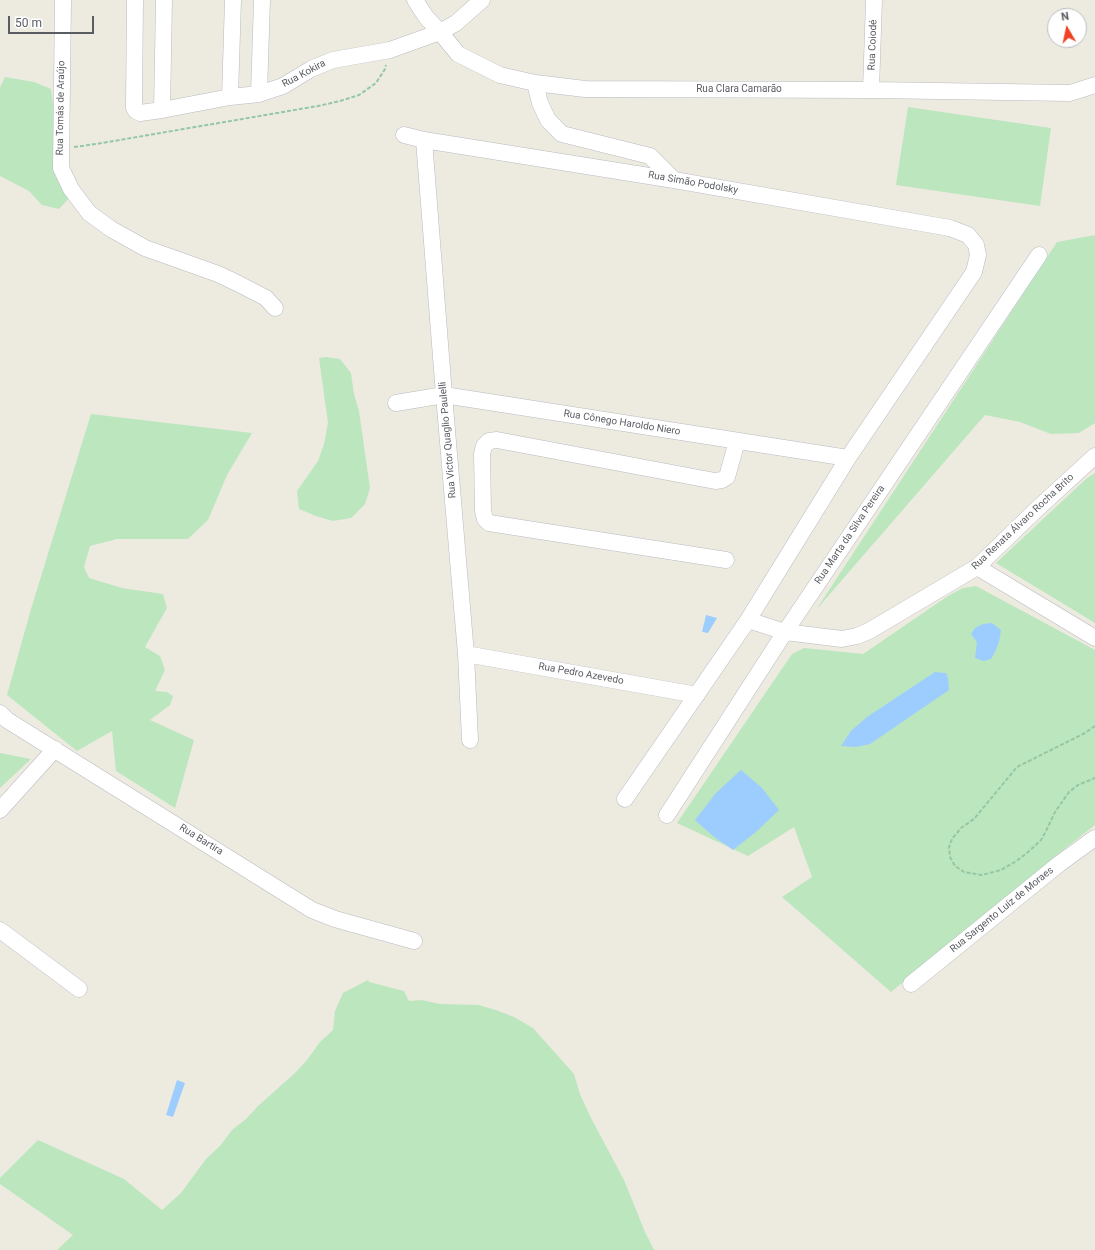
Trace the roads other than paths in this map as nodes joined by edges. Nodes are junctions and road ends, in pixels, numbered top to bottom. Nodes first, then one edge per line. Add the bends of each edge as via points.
1 (63, 0) edge
2 (135, 0) edge
3 (164, 0) edge
4 (232, 0) edge
5 (262, 0) edge
6 (415, 0) edge
7 (482, 0) edge
8 (874, 0) edge
9 (440, 32) junction
10 (535, 82) junction
11 (1095, 84) edge
12 (871, 90) junction
13 (259, 94) junction
14 (230, 97) junction
15 (162, 110) junction
16 (404, 135) dead end
17 (424, 140) junction
18 (674, 180) junction
19 (1038, 257) dead end
20 (275, 308) dead end
21 (444, 394) junction
22 (396, 403) dead end
23 (737, 441) junction
24 (1095, 456) edge
25 (848, 458) junction
26 (726, 560) dead end
27 (977, 567) junction
28 (748, 620) junction
29 (785, 632) junction
30 (1095, 638) edge
31 (466, 654) junction
32 (697, 695) junction
33 (0, 713) edge
34 (470, 740) dead end
35 (55, 750) junction
36 (625, 799) dead end
37 (0, 810) edge
38 (667, 815) dead end
39 (1095, 838) edge
40 (0, 930) edge
41 (414, 941) dead end
42 (911, 984) dead end
43 (79, 989) dead end

1 - 20 street, Rua Tomás de Araújo via 60,148 61,168 71,189 89,212 111,229 145,248 237,282 266,298
2 - 15 street, Rua Kokira via 136,111 140,113
3 - 15 street
4 - 14 street
5 - 13 street
6 - 9 street, Rua Clara Camarão
7 - 9 street, Rua Kokira via 456,23
8 - 12 street, Rua Coiodé
9 - 10 street, Rua Clara Camarão via 458,54 500,75
9 - 13 street, Rua Kokira via 390,50 325,62 283,86
10 - 12 street, Rua Clara Camarão via 585,89
10 - 18 street via 540,103 548,120 562,134 650,156
11 - 12 street, Rua Clara Camarão via 1070,93
13 - 14 street, Rua Kokira
14 - 15 street, Rua Kokira
16 - 17 street, Rua Simão Podolsky
17 - 18 street, Rua Simão Podolsky
17 - 21 street, Rua Victor Quaglio Paulelli
18 - 25 street, Rua Simão Podolsky via 950,228 968,235 976,244 978,255 974,272
19 - 29 street, Rua Marta da Silva Pereira
21 - 22 street, Rua Cônego Haroldo Niero
21 - 23 street, Rua Cônego Haroldo Niero
21 - 31 street, Rua Victor Quaglio Paulelli
23 - 25 street, Rua Cônego Haroldo Niero
23 - 26 street via 727,477 716,481 497,440 489,441 484,446 482,454 483,511 489,524
24 - 27 street, Rua Renata Álvaro Rocha Brito
25 - 28 street
27 - 29 street, Rua Renata Álvaro Rocha Brito via 857,636 842,639
27 - 30 street
28 - 29 street, Rua Renata Álvaro Rocha Brito
28 - 32 street
29 - 38 street, Rua Marta da Silva Pereira
31 - 32 street, Rua Pedro Azevedo
31 - 34 street, Rua Victor Quaglio Paulelli
32 - 36 street
33 - 35 street, Rua Bartira
35 - 37 street
35 - 41 street, Rua Bartira via 312,910
39 - 42 street, Rua Sargento Luíz de Moraes via 1059,864
40 - 43 street

